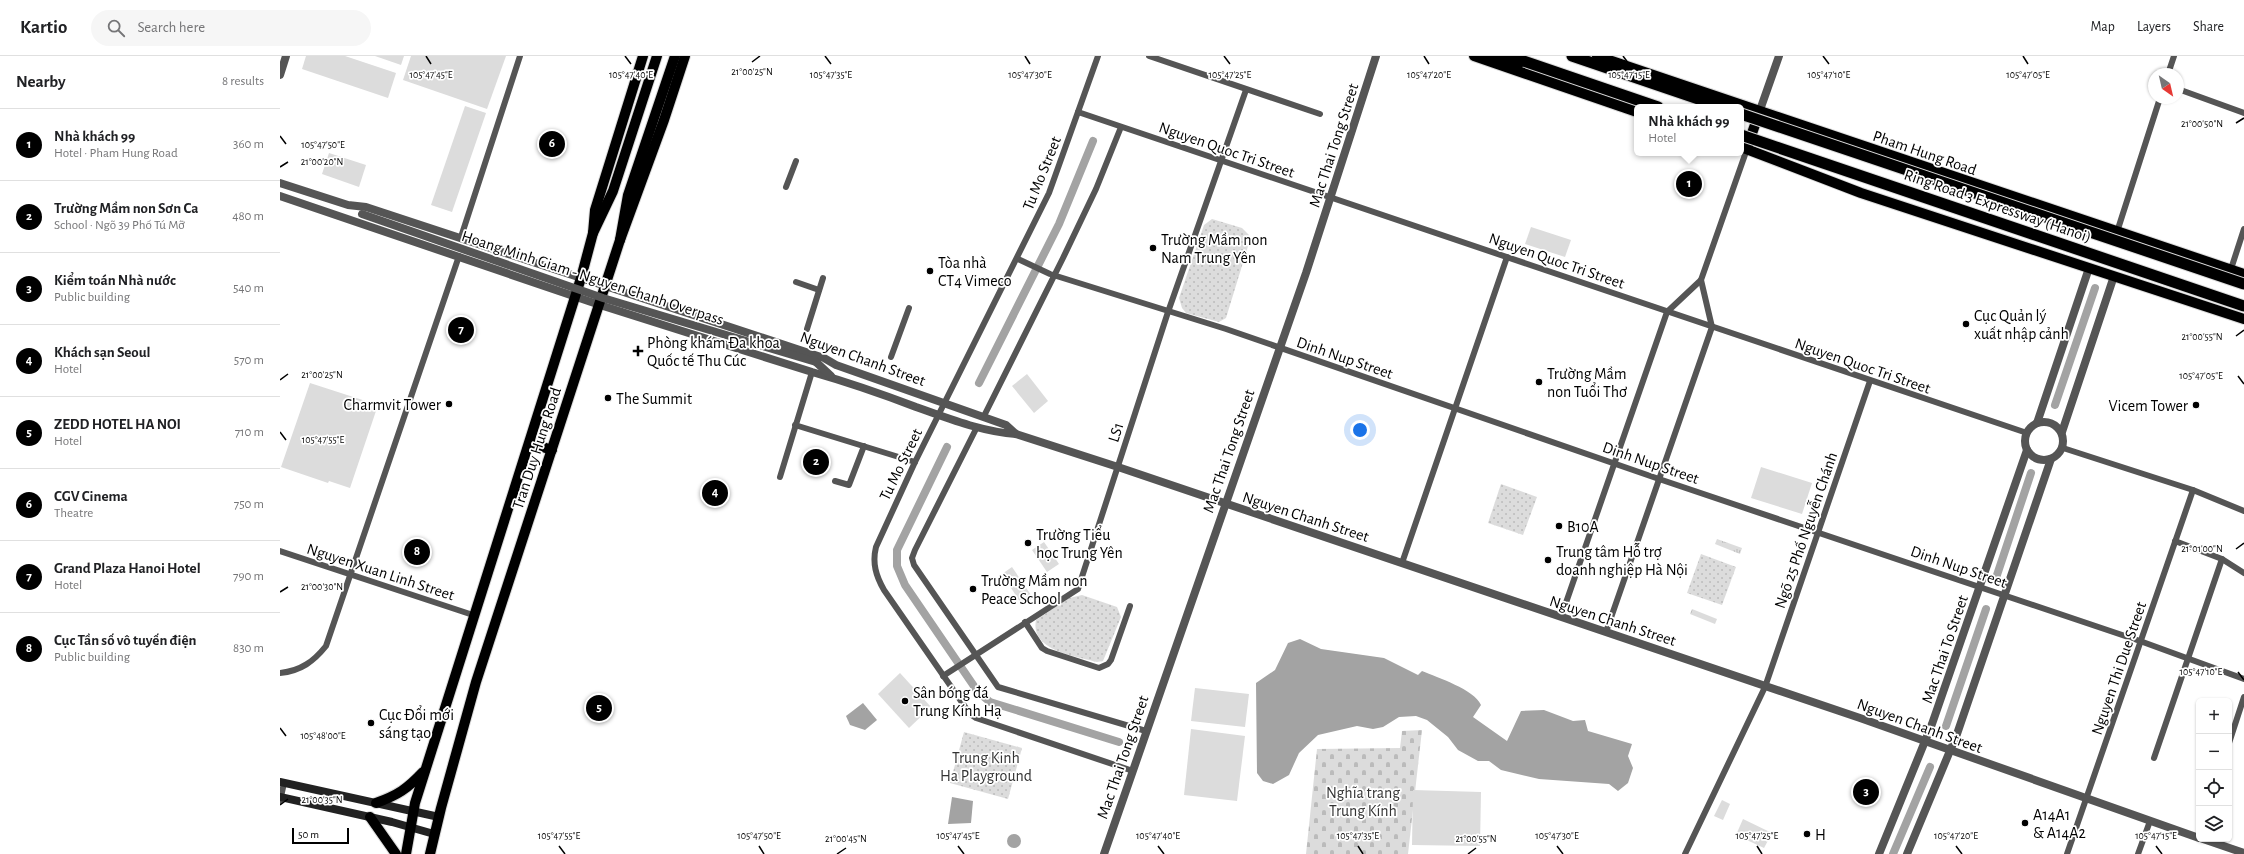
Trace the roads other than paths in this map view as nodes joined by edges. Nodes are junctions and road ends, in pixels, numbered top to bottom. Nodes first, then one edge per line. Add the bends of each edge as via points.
1 (286, 56) edge
2 (520, 56) edge
3 (643, 56) edge
4 (657, 56) edge
5 (675, 56) edge
6 (685, 56) edge
7 (1098, 56) edge
8 (1149, 56) edge
9 (1376, 56) edge
10 (1474, 56) edge
11 (1487, 56) edge
12 (1509, 56) edge
13 (1572, 56) edge
14 (1597, 56) edge
15 (1779, 56) edge
16 (2174, 56) edge
17 (1540, 66) junction
18 (2170, 68) edge
19 (280, 75) edge
20 (1246, 90) junction
21 (2184, 91) edge
22 (1649, 104) edge
23 (1713, 104) edge
24 (1742, 104) edge
25 (2158, 104) edge
26 (1744, 105) edge
27 (1760, 110) junction
28 (1634, 111) edge
29 (1078, 112) junction
30 (2244, 113) edge
31 (1320, 114) dead end
32 (1744, 115) edge
33 (1122, 127) junction
34 (1744, 136) edge
35 (1744, 148) edge
36 (1741, 156) edge
37 (796, 161) dead end
38 (1222, 162) junction
39 (280, 183) edge
40 (786, 187) dead end
41 (280, 196) edge
42 (1330, 197) junction
43 (348, 205) junction
44 (362, 214) junction
45 (346, 217) junction
46 (2244, 230) edge
47 (2117, 232) junction
48 (593, 233) junction
49 (460, 237) junction
50 (620, 240) junction
51 (458, 256) junction
52 (1507, 257) junction
53 (1018, 259) junction
54 (548, 266) junction
55 (2089, 268) junction
56 (2231, 269) junction
57 (1052, 274) junction
58 (2244, 274) edge
59 (2114, 276) junction
60 (581, 278) junction
61 (823, 278) dead end
62 (1701, 280) junction
63 (539, 282) junction
64 (796, 282) dead end
65 (2244, 284) edge
66 (606, 286) junction
67 (819, 290) junction
68 (575, 296) junction
69 (652, 302) junction
70 (600, 305) junction
71 (2244, 306) edge
72 (909, 308) dead end
73 (1168, 312) junction
74 (1667, 312) junction
75 (641, 317) junction
76 (2244, 319) edge
77 (1712, 327) junction
78 (806, 329) dead end
79 (1278, 348) junction
80 (891, 357) dead end
81 (816, 362) junction
82 (836, 365) junction
83 (812, 372) junction
84 (831, 376) junction
85 (1870, 381) junction
86 (945, 402) junction
87 (1455, 409) junction
88 (938, 415) junction
89 (984, 416) junction
90 (2037, 423) junction
91 (795, 425) junction
92 (977, 427) junction
93 (2062, 432) junction
94 (2027, 433) junction
95 (1016, 434) junction
96 (530, 443) junction
97 (864, 446) junction
98 (2063, 448) junction
99 (552, 450) junction
100 (2027, 450) junction
101 (2051, 459) junction
102 (915, 462) junction
103 (1614, 463) junction
104 (1118, 467) junction
105 (780, 477) dead end
106 (1659, 479) junction
107 (835, 480) dead end
108 (2192, 490) junction
109 (1225, 505) junction
110 (2244, 511) edge
111 (1818, 532) junction
112 (2175, 541) junction
113 (280, 551) edge
114 (2222, 559) junction
115 (1402, 563) junction
116 (2244, 573) edge
117 (349, 575) junction
118 (1980, 587) junction
119 (2004, 595) junction
120 (1130, 606) dead end
121 (473, 615) junction
122 (1561, 617) junction
123 (1025, 622) junction
124 (1606, 632) junction
125 (2140, 641) junction
126 (976, 655) junction
127 (2188, 659) junction
128 (280, 673) edge
129 (943, 676) junction
130 (2244, 679) edge
131 (1765, 687) junction
132 (2244, 697) edge
133 (1146, 731) junction
134 (2232, 734) edge
135 (1925, 742) junction
136 (1951, 751) junction
137 (2154, 758) dead end
138 (426, 769) junction
139 (1133, 771) junction
140 (282, 783) edge
141 (2086, 797) junction
142 (280, 798) edge
143 (376, 803) junction
144 (414, 811) junction
145 (370, 817) junction
146 (438, 817) junction
147 (2150, 821) junction
148 (410, 827) junction
149 (434, 834) junction
150 (2196, 835) edge
151 (2215, 842) edge
152 (2244, 853) edge
153 (396, 854) edge
154 (406, 854) edge
155 (430, 854) edge
156 (1104, 854) edge
157 (1685, 854) edge
158 (1879, 854) edge
159 (1907, 854) edge
160 (2067, 854) edge
161 (2138, 854) edge

1 - 19 street
2 - 49 street
3 - 48 main road, Tran Duy Hung Road via 595,210
4 - 48 main road via 613,191
5 - 50 main road via 628,195
6 - 50 main road, Tran Duy Hung Road
7 - 29 street, Tu Mo Street
8 - 20 street
9 - 42 street, Mac Thai Tong Street
10 - 28 main road
11 - 17 highway via 1506,62
12 - 17 highway
13 - 23 highway
14 - 24 main road, Pham Hung Road
15 - 27 street
16 - 18 street
17 - 22 highway
20 - 31 street
20 - 38 street, LS1
21 - 30 street
25 - 47 street
26 - 27 main road, Pham Hung Road
27 - 35 main road
27 - 47 main road, Pham Hung Road
29 - 33 street, Nguyen Quoc Tri Street
29 - 53 street, Tu Mo Street via 1049,193
32 - 65 highway, Ring Road 3 Expressway (Hanoi), bridge
33 - 38 street, Nguyen Quoc Tri Street
33 - 57 street via 1096,189
34 - 71 highway, Ring Road 3 Expressway (Hanoi), bridge
35 - 55 main road via 1861,193
36 - 62 street
37 - 40 street
38 - 42 street, Nguyen Quoc Tri Street
38 - 73 street, LS1
39 - 43 street
41 - 45 street, Nguyen Chanh Street
42 - 52 street, Nguyen Quoc Tri Street
42 - 79 street, Mac Thai Tong Street
43 - 44 street, Hoang Minh Giam - Nguyen Chanh Overpass
43 - 49 street, Nguyen Chanh Street via 366,207
44 - 45 street, Hoang Minh Giam - Nguyen Chanh Overpass
44 - 81 street, Hoang Minh Giam - Nguyen Chanh Overpass, bridge via 604,298
45 - 51 street, Nguyen Chanh Street via 358,224
46 - 56 street
47 - 56 main road, Pham Hung Road
48 - 60 main road, Tran Duy Hung Road
49 - 54 street, Nguyen Chanh Street
50 - 66 main road, Tran Duy Hung Road
51 - 63 street, Nguyen Chanh Street
51 - 117 street
52 - 74 street, Nguyen Quoc Tri Street
52 - 87 street
53 - 57 street, Dinh Nup Street
53 - 86 street, Tu Mo Street
54 - 60 street, Nguyen Chanh Street
54 - 63 street via 554,274 552,279
55 - 59 main road
55 - 90 street
56 - 58 main road, Pham Hung Road
57 - 73 street, Dinh Nup Street
57 - 89 street
59 - 76 main road
59 - 93 street
60 - 66 street, Nguyen Chanh Street
60 - 68 main road, Tran Duy Hung Road
61 - 67 street
62 - 74 street
62 - 77 street
63 - 68 street, Nguyen Chanh Street
64 - 67 street
66 - 69 street, Nguyen Chanh Street
66 - 70 main road, Tran Duy Hung Road
67 - 78 street
68 - 70 street, Nguyen Chanh Street
68 - 96 main road, Tran Duy Hung Road
69 - 75 street via 639,304 637,313
69 - 82 street, Nguyen Chanh Street via 824,358
70 - 75 street, Nguyen Chanh Street
70 - 99 main road, Tran Duy Hung Road
72 - 80 street
73 - 79 street, Dinh Nup Street
73 - 104 street, LS1
74 - 77 street, Nguyen Quoc Tri Street
74 - 103 street
75 - 83 street, Nguyen Chanh Street
77 - 85 street, Nguyen Quoc Tri Street
77 - 106 street
79 - 87 street, Dinh Nup Street
79 - 109 street, Mac Thai Tong Street
81 - 82 street, Hoang Minh Giam - Nguyen Chanh Overpass
81 - 84 street, Hoang Minh Giam - Nguyen Chanh Overpass
82 - 86 street, Nguyen Chanh Street
83 - 84 street, Nguyen Chanh Street
83 - 91 street
84 - 88 street, Nguyen Chanh Street
85 - 94 street, Nguyen Quoc Tri Street
85 - 111 street, Ngõ 25 Phố Nguyễn Chánh
86 - 88 street, Tu Mo Street
86 - 89 street, Nguyen Chanh Street
87 - 103 street, Dinh Nup Street
87 - 115 street
88 - 92 street, Nguyen Chanh Street
88 - 102 street, Tu Mo Street
89 - 95 street, Nguyen Chanh Street via 1006,425
90 - 93 street via 2051,423
90 - 94 street
91 - 97 street
91 - 105 street
92 - 95 street, Nguyen Chanh Street via 1002,434
92 - 126 street via 912,558 918,571
93 - 98 street
94 - 100 street
95 - 104 street, Nguyen Chanh Street
96 - 99 main road
96 - 121 main road, Tran Duy Hung Road
97 - 102 street
97 - 107 street via 849,485
98 - 101 street
98 - 108 street
99 - 146 main road, Tran Duy Hung Road via 464,722
100 - 101 street via 2037,459
100 - 118 street, Mac Thai To Street
101 - 119 street
102 - 129 street, Tu Mo Street via 876,547 874,562 884,590
103 - 106 street, Dinh Nup Street
103 - 122 street
104 - 109 street, Nguyen Chanh Street
104 - 123 street, LS1 via 1078,589
106 - 111 street, Dinh Nup Street
106 - 124 street
108 - 110 street
108 - 112 street, Nguyen Thi Due Street
109 - 115 street, Nguyen Chanh Street
109 - 133 street, Mac Thai Tong Street
111 - 118 street, Dinh Nup Street
111 - 131 street, Ngõ 25 Phố Nguyễn Chánh
112 - 114 street
112 - 125 street, Nguyen Thi Due Street
113 - 117 street, Nguyen Xuan Linh Street
114 - 116 street
114 - 127 street
115 - 122 street, Nguyen Chanh Street
117 - 121 street, Nguyen Xuan Linh Street
117 - 128 street via 326,646 316,658 302,667
118 - 119 street, Dinh Nup Street
118 - 135 street, Mac Thai To Street
119 - 125 street, Dinh Nup Street
119 - 136 street
120 - 123 street via 1111,660 1099,668 1042,648
121 - 138 main road, Tran Duy Hung Road
122 - 124 street, Nguyen Chanh Street
123 - 126 street, LS1
124 - 131 street, Nguyen Chanh Street
125 - 127 street, Dinh Nup Street
125 - 141 street, Nguyen Thi Due Street
126 - 129 street, LS1
126 - 133 street via 995,684 1002,689
127 - 130 street, Dinh Nup Street
127 - 137 street
129 - 139 street, Tu Mo Street via 964,708 976,718
131 - 135 street, Nguyen Chanh Street
131 - 157 street, Ngõ 25 Phố Nguyễn Chánh
132 - 134 street
133 - 139 street, Mac Thai Tong Street
135 - 136 street, Nguyen Chanh Street
135 - 158 street, Mac Thai To Street
136 - 141 street, Nguyen Chanh Street
136 - 159 street
138 - 143 main road via 408,788 396,796
138 - 144 main road, Tran Duy Hung Road
139 - 156 street, Mac Thai Tong Street
140 - 142 street
140 - 143 main road
141 - 147 street, Nguyen Chanh Street
141 - 160 street, Nguyen Thi Due Street
142 - 145 main road
143 - 144 main road
144 - 146 main road
144 - 148 main road, Tran Duy Hung Road
145 - 148 main road
145 - 153 main road
146 - 149 main road, Tran Duy Hung Road
147 - 150 street, Nguyen Chanh Street
147 - 161 street
148 - 149 main road
148 - 154 main road, Tran Duy Hung Road
149 - 155 main road, Tran Duy Hung Road
151 - 152 street, Nguyen Chanh Street

